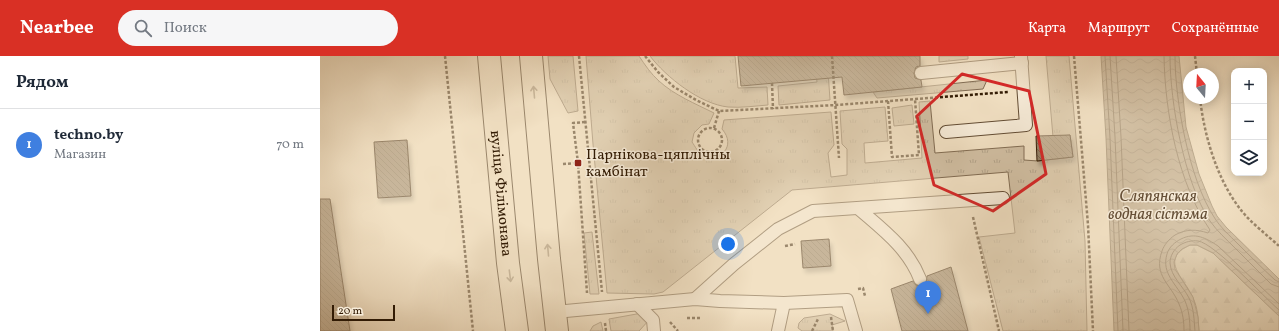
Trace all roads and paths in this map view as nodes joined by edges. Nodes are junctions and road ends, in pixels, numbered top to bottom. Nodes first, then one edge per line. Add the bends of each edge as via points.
1 (445, 56) edge
2 (489, 56) edge
3 (531, 56) edge
4 (579, 56) edge
5 (645, 56) edge
6 (832, 56) edge
7 (1074, 56) edge
8 (1195, 56) edge
9 (1021, 60) edge
10 (1196, 68) edge
11 (921, 73) dead end
12 (772, 83) dead end
13 (1024, 90) junction
14 (915, 99) junction
15 (888, 101) junction
16 (1201, 104) edge
17 (836, 105) junction
18 (773, 109) junction
19 (719, 111) junction
20 (585, 122) junction
21 (714, 128) junction
22 (946, 132) dead end
23 (839, 158) dead end
24 (1003, 198) dead end
25 (970, 200) junction
26 (859, 209) junction
27 (1279, 246) edge
28 (920, 279) dead end
29 (587, 296) dead end
30 (696, 299) junction
31 (784, 303) junction
32 (637, 304) junction
33 (603, 307) junction
34 (830, 314) dead end
35 (820, 315) dead end
36 (556, 322) edge
37 (473, 331) edge
38 (517, 331) edge
39 (606, 331) edge
40 (654, 331) edge
41 (778, 331) edge
42 (812, 331) edge
43 (833, 331) edge
44 (856, 331) edge
45 (1000, 331) edge
46 (1093, 331) edge

1 - 37 path
2 -> 38 main road, вуліца Філімонава via 508,263
36 -> 3 main road
4 - 20 path
5 - 19 path via 674,87
6 - 17 path
7 - 46 path via 1088,225
8 - 10 path
9 - 11 lane
9 - 13 lane
12 - 18 path
13 - 14 path
13 - 22 lane via 1026,125
14 - 15 path
14 - 15 path via 919,155 892,157
15 - 17 path
16 - 27 path via 1207,137 1221,178 1241,211
17 - 18 path
17 - 23 path
18 - 19 path
19 - 21 path
20 - 29 path via 573,123
20 - 33 path
21 - 21 path via 706,128 699,133 698,145 704,151 712,152 721,145 722,137
24 - 25 lane
25 - 26 lane
25 - 45 path
26 - 28 lane via 904,250 915,265
26 - 30 lane via 813,211 778,229
30 - 31 lane
30 - 32 lane
31 - 41 lane
31 - 44 lane via 847,300
32 - 33 lane
32 - 40 lane via 653,320
33 - 36 lane
33 - 39 path
34 - 43 path
35 - 42 path

